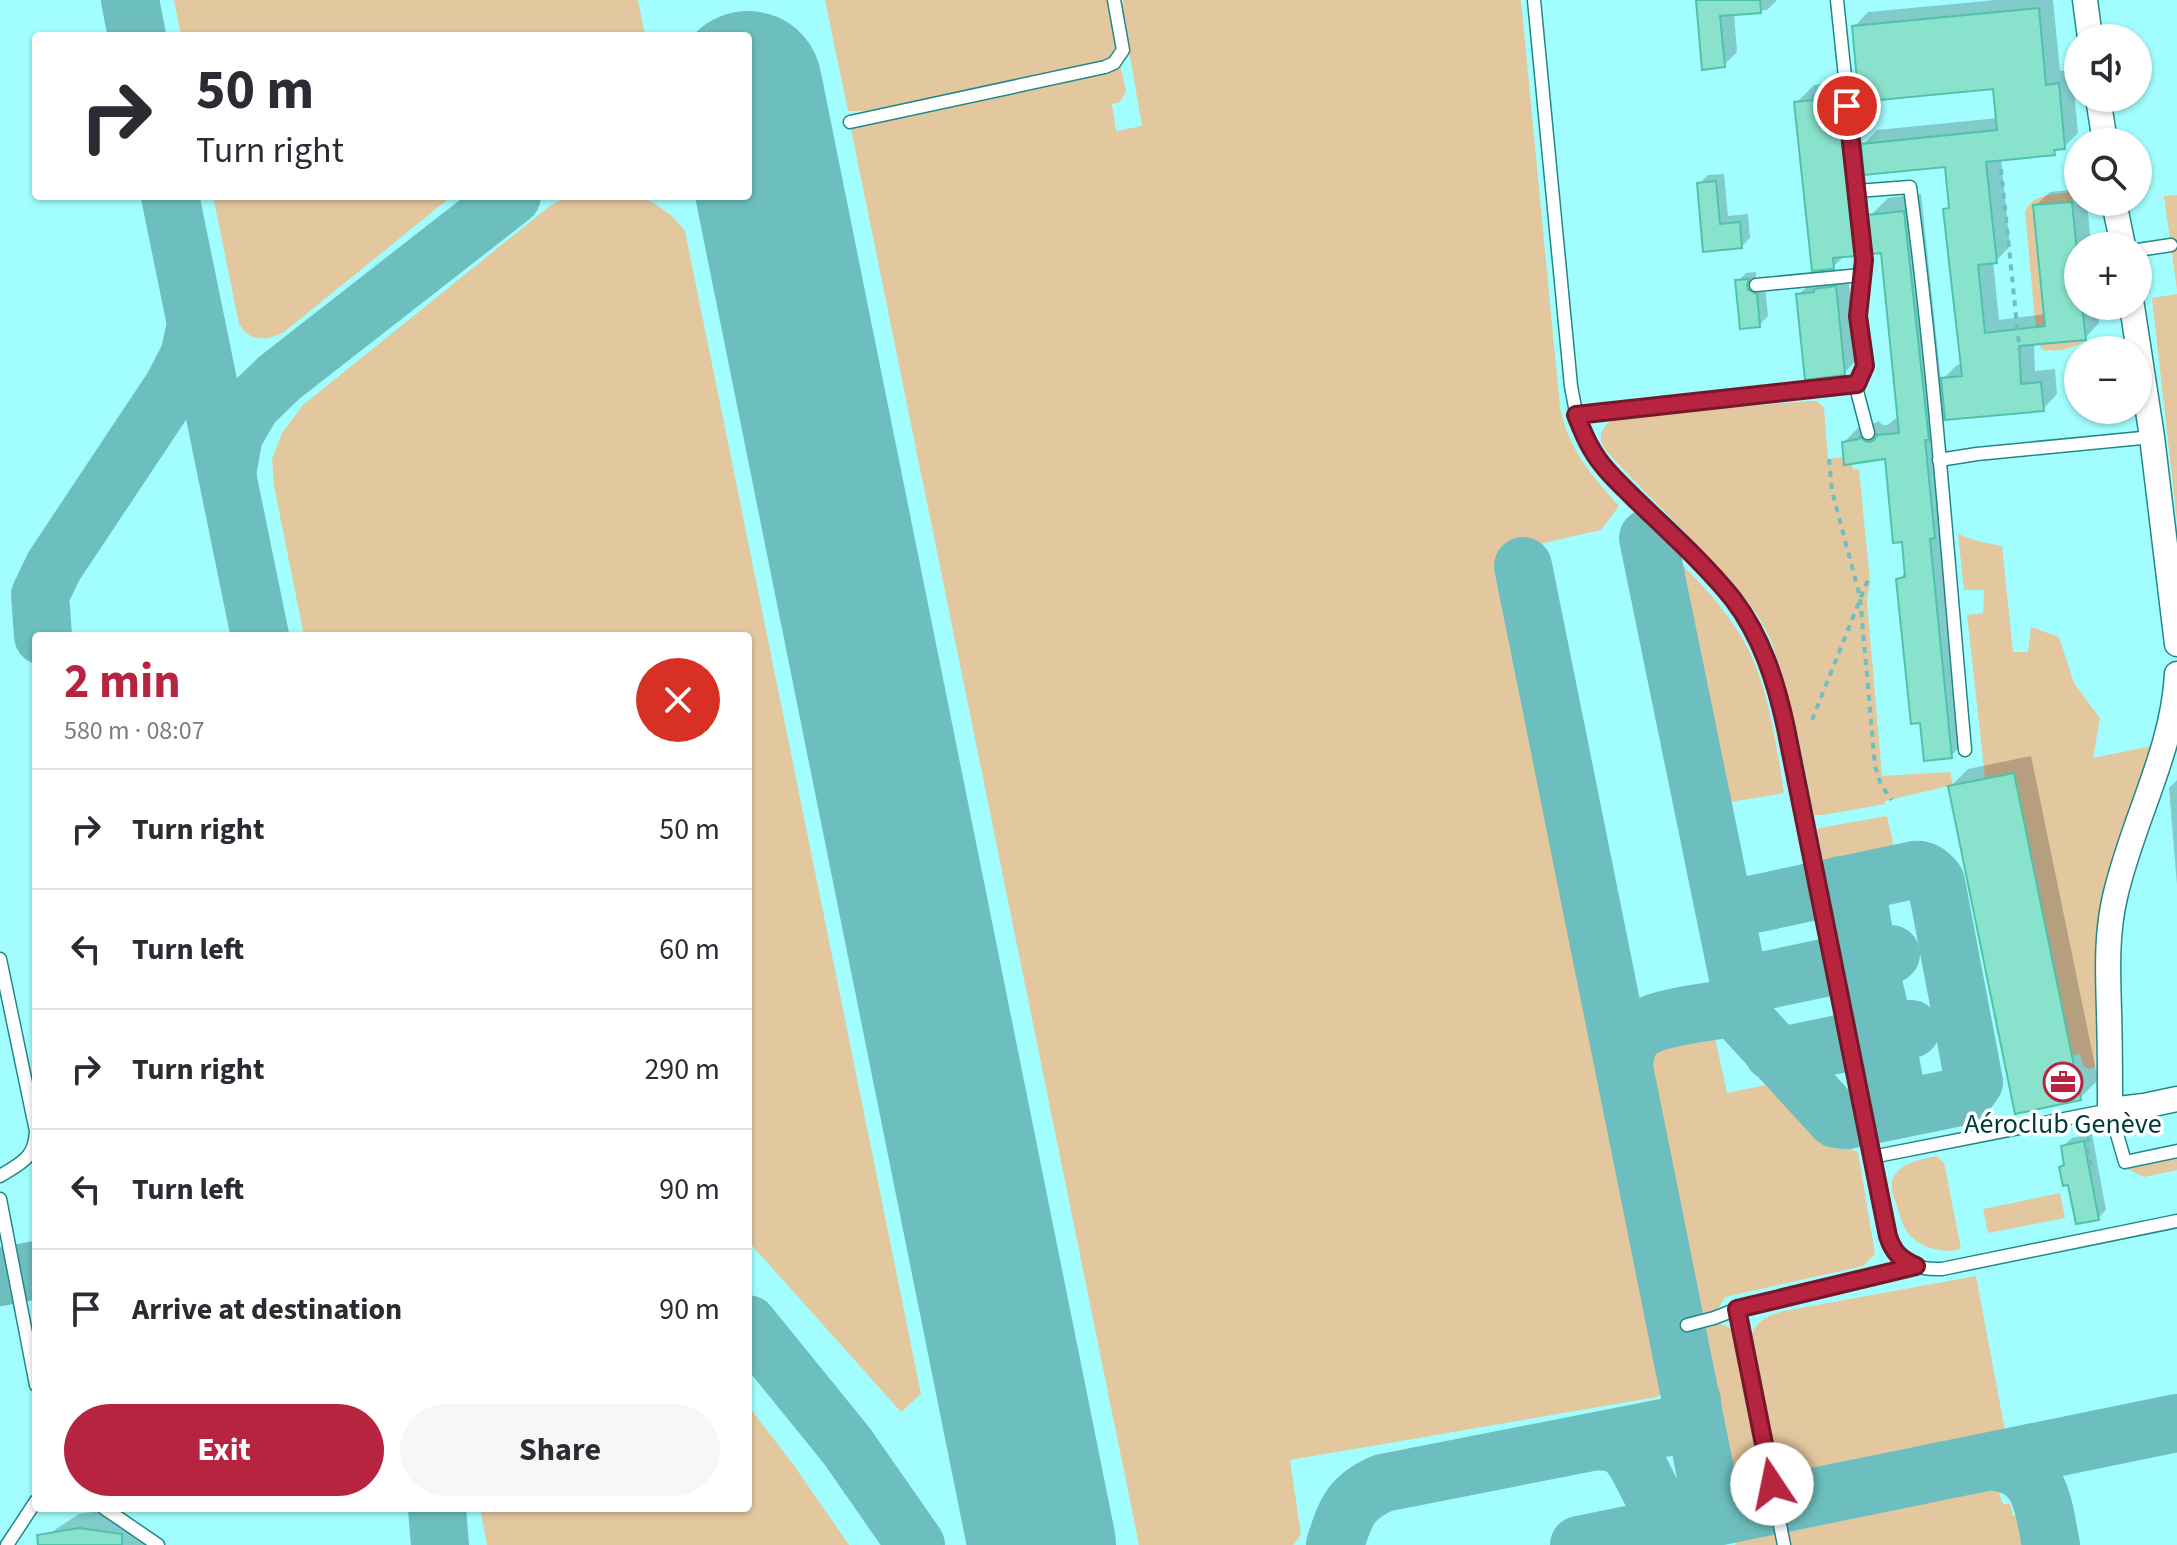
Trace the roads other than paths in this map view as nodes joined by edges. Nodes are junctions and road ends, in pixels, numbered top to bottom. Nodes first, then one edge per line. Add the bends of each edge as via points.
1 (1114, 0) edge
2 (1534, 0) edge
3 (1837, 0) edge
4 (2085, 0) edge
5 (2088, 24) edge
6 (850, 122) dead end
7 (1857, 191) junction
8 (2171, 245) dead end
9 (2152, 248) edge
10 (1861, 275) junction
11 (1756, 285) dead end
12 (2134, 320) edge
13 (1857, 384) junction
14 (1576, 415) junction
15 (1868, 433) dead end
16 (2152, 437) junction
17 (1939, 460) junction
18 (2177, 644) edge
19 (2177, 674) edge
20 (1965, 750) dead end
21 (0, 959) edge
22 (2177, 1099) edge
23 (32, 1112) edge
24 (2099, 1113) junction
25 (2177, 1151) edge
26 (32, 1152) edge
27 (1872, 1157) junction
28 (0, 1176) edge
29 (0, 1199) edge
30 (2177, 1221) edge
31 (1916, 1266) junction
32 (1737, 1309) junction
33 (1687, 1325) dead end
34 (32, 1364) edge
35 (32, 1507) edge
36 (110, 1512) edge
37 (7, 1545) edge
38 (158, 1545) edge
39 (1784, 1545) edge

1 - 6 lane via 1123,50 1114,63
2 - 14 lane
3 - 7 lane
4 - 5 street
7 - 10 lane
7 - 17 lane via 1910,187
8 - 9 lane
10 - 11 lane
10 - 13 lane via 1858,316 1865,366
12 - 16 street
13 - 14 lane
13 - 15 lane
14 - 27 lane via 1601,463 1733,600 1765,654 1786,728
16 - 17 lane
16 - 18 street
17 - 20 lane
19 - 24 street via 2169,733 2125,859 2110,922
21 - 23 lane
22 - 24 street
24 - 25 lane via 2125,1162
24 - 27 lane
26 - 28 lane
27 - 31 lane via 1892,1248
29 - 34 lane
30 - 31 lane via 1942,1269
31 - 32 lane
32 - 33 lane
32 - 39 lane
35 - 37 lane
36 - 38 lane

